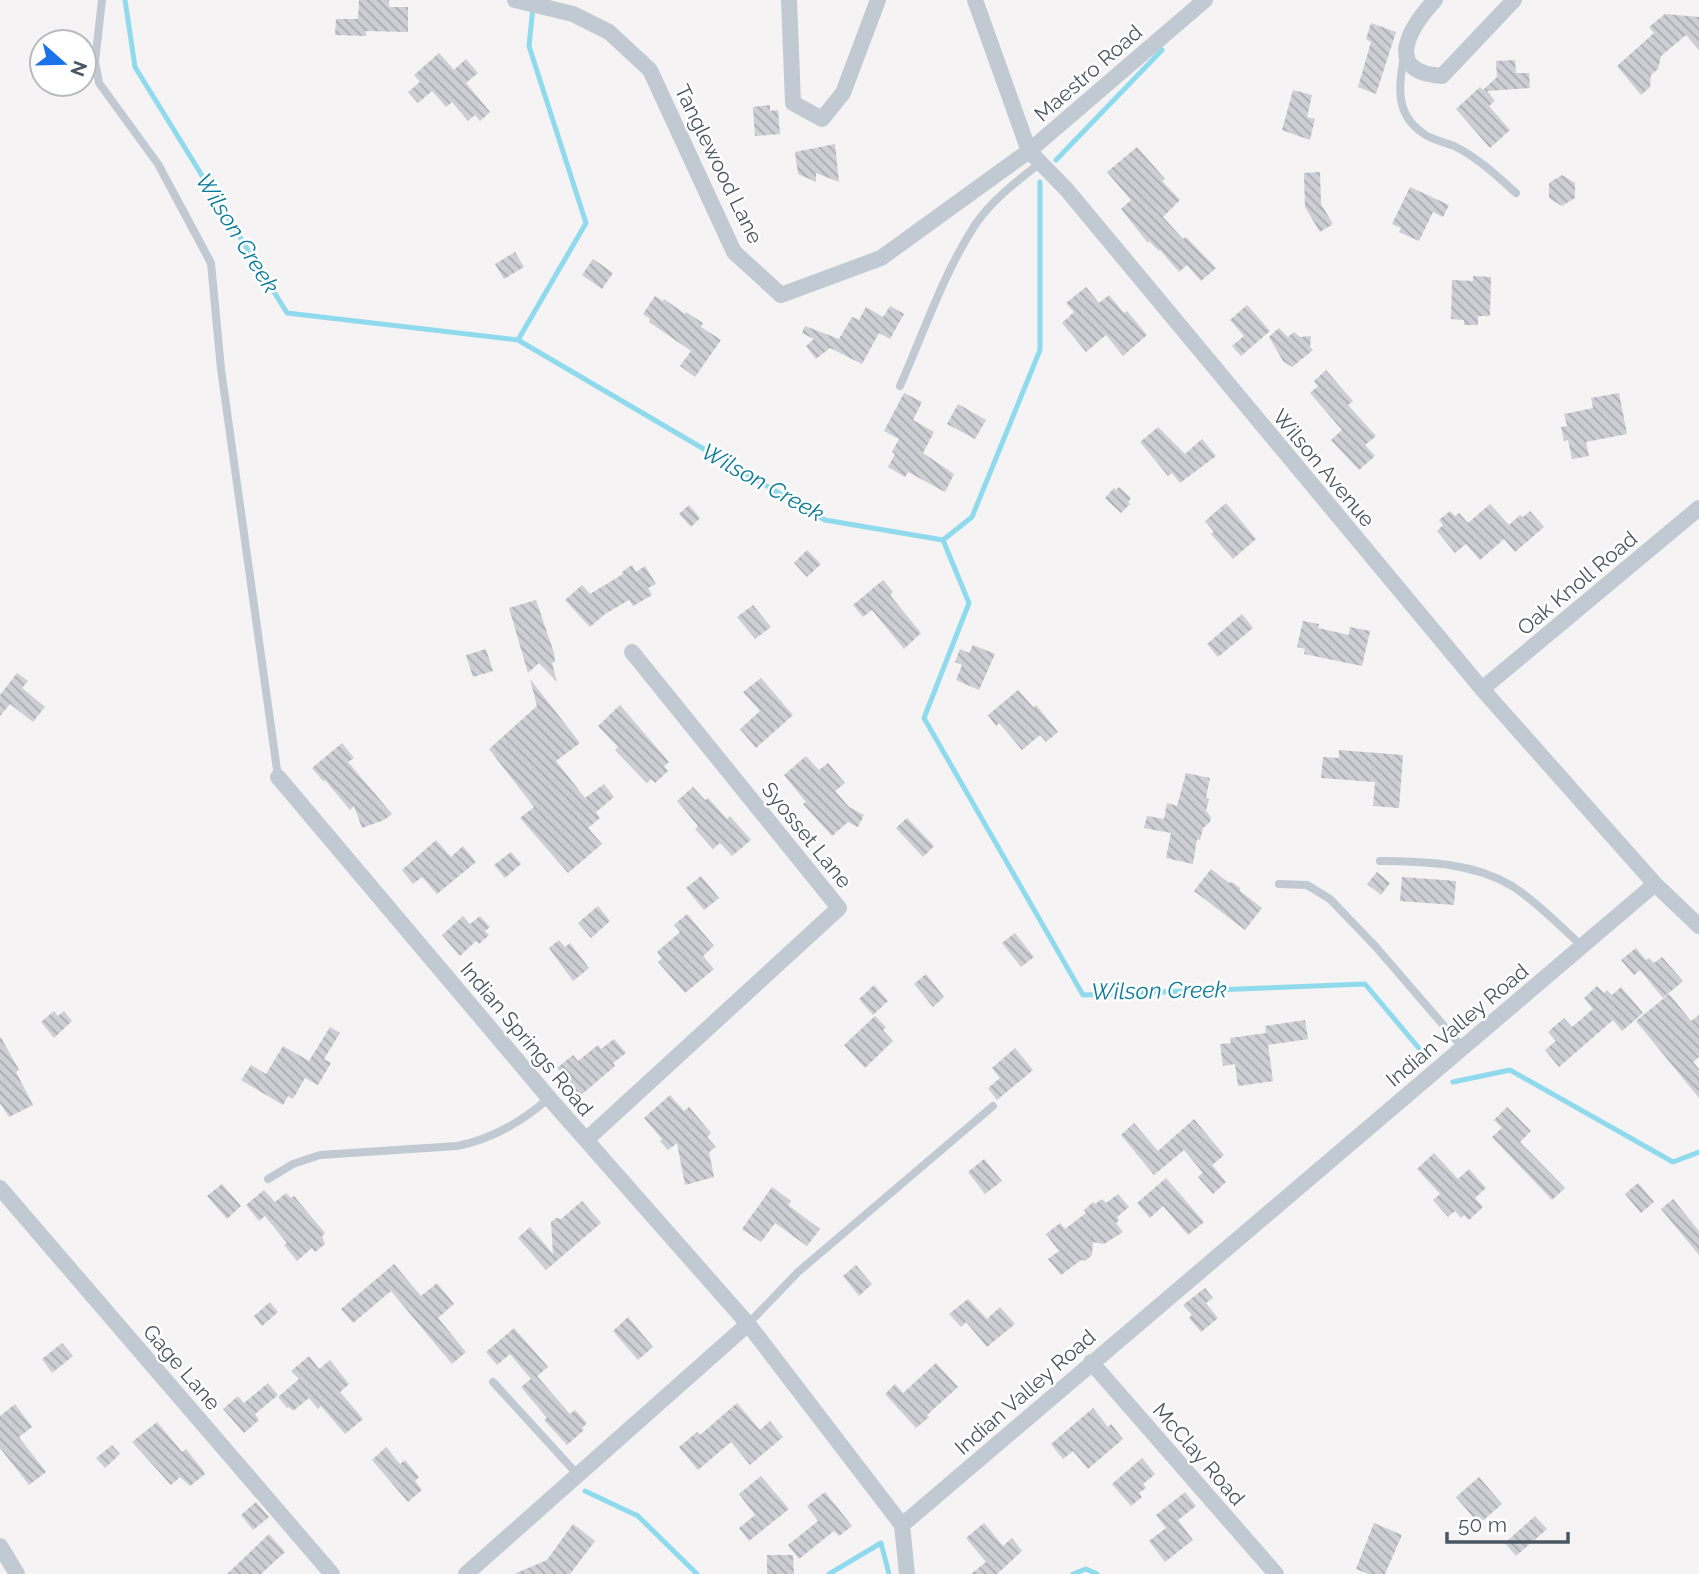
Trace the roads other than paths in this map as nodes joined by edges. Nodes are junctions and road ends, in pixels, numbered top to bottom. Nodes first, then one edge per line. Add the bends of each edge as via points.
1 (103, 0) edge
2 (515, 0) edge
3 (789, 0) edge
4 (878, 0) edge
5 (975, 0) edge
6 (1205, 0) edge
7 (1435, 0) edge
8 (1514, 0) edge
9 (1405, 48) junction
10 (1035, 157) junction
11 (1516, 193) dead end
12 (900, 386) dead end
13 (1699, 508) edge
14 (632, 652) dead end
15 (1482, 689) junction
16 (278, 777) joint
17 (1380, 861) dead end
18 (1279, 884) dead end
19 (1655, 884) junction
20 (1699, 926) edge
21 (1582, 946) junction
22 (1462, 1048) junction
23 (549, 1098) junction
24 (993, 1106) dead end
25 (586, 1140) junction
26 (268, 1179) dead end
27 (0, 1188) edge
28 (748, 1324) junction
29 (1091, 1362) junction
30 (493, 1382) dead end
31 (578, 1475) junction
32 (902, 1525) junction
33 (0, 1546) edge
34 (485, 1568) edge
35 (17, 1574) edge
36 (332, 1574) edge
37 (466, 1574) edge
38 (907, 1574) edge
39 (1276, 1574) edge

1 - 16 lane via 95,62 99,83 158,164 211,263 221,369
2 - 10 street, Tanglewood Lane via 573,14 610,32 650,70 734,252 781,295 881,258
3 - 4 street via 793,103 822,119 843,93
5 - 10 street, Wilson Avenue
6 - 10 street, Maestro Road
7 - 9 street via 1412,30
8 - 9 street via 1442,76 1426,75 1410,64
9 - 11 lane via 1400,107 1409,122 1425,135 1456,147
10 - 12 lane via 976,224
10 - 15 street, Wilson Avenue
13 - 15 street, Oak Knoll Road
14 - 25 street, Syosset Lane via 839,908
15 - 19 street, Wilson Avenue
16 - 23 street, Indian Springs Road
17 - 21 lane via 1452,865 1512,886
18 - 22 lane via 1307,885 1330,899
19 - 20 street, Wilson Avenue
19 - 21 street, Indian Valley Road
21 - 22 street, Indian Valley Road
22 - 29 street, Indian Valley Road
23 - 25 street, Indian Springs Road
23 - 26 lane via 527,1118 475,1142 320,1155
24 - 28 lane via 798,1272
25 - 28 street, Indian Springs Road
27 - 36 street, Gage Lane
28 - 31 street
28 - 32 street
29 - 32 street, Indian Valley Road
29 - 39 street, McClay Road
30 - 31 lane
31 - 34 street
32 - 38 street
33 - 35 street
34 - 37 street

